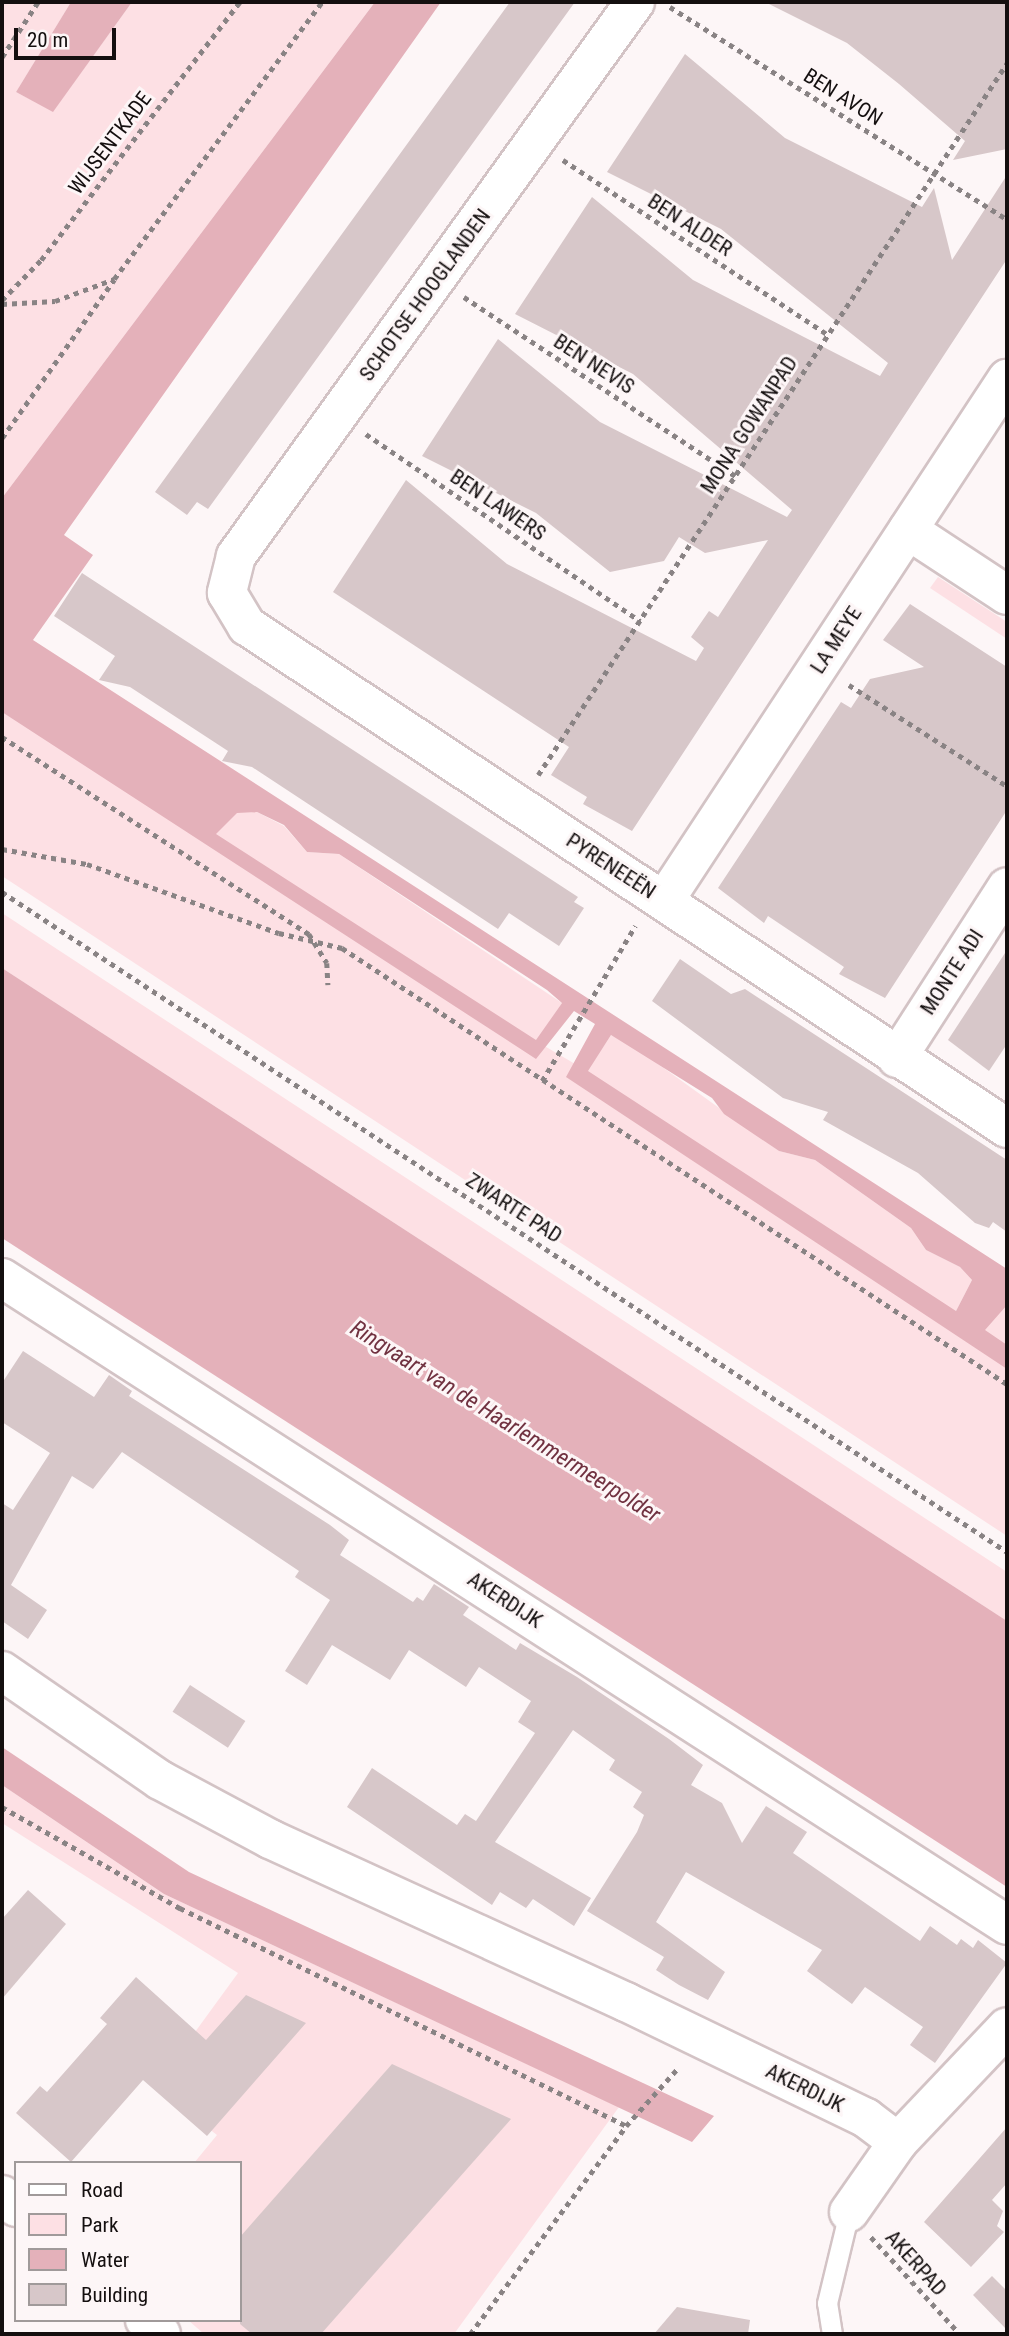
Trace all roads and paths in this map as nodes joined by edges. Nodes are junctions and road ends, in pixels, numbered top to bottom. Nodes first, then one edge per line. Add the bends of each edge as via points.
1 (38, 2) edge
2 (240, 2) edge
3 (322, 2) edge
4 (635, 2) edge
5 (662, 2) edge
6 (2, 57) edge
7 (1007, 63) edge
8 (536, 142) junction
9 (935, 173) junction
10 (1007, 219) edge
11 (114, 279) junction
12 (436, 279) junction
13 (2, 302) edge
14 (828, 335) junction
15 (1007, 379) edge
16 (339, 415) junction
17 (2, 438) edge
18 (735, 476) junction
19 (908, 530) junction
20 (227, 593) joint
21 (1007, 594) edge
22 (640, 621) junction
23 (819, 665) junction
24 (2, 737) edge
25 (1007, 786) edge
26 (519, 805) junction
27 (2, 849) edge
28 (1007, 887) edge
29 (2, 892) edge
30 (659, 897) junction
31 (317, 944) junction
32 (328, 985) dead end
33 (897, 1058) junction
34 (544, 1070) junction
35 (527, 1072) junction
36 (542, 1081) junction
37 (1007, 1128) edge
38 (2, 1278) edge
39 (1007, 1384) edge
40 (1007, 1552) edge
41 (2, 1671) edge
42 (2, 1807) edge
43 (1007, 1925) edge
44 (1007, 2028) edge
45 (689, 2056) dead end
46 (626, 2126) junction
47 (898, 2142) junction
48 (849, 2212) junction
49 (147, 2322) edge
50 (161, 2334) edge
51 (470, 2334) edge
52 (832, 2334) edge
53 (960, 2334) edge

1 - 6 path
2 - 13 path, WIJSENTKADE via 41,260
3 - 11 path
4 - 8 street, SCHOTSE HOOGLANDEN
5 - 9 path, BEN AVON
7 - 9 path, MONA GOWANPAD
8 - 12 street, SCHOTSE HOOGLANDEN
8 - 14 path, BEN ALDER
9 - 10 path, BEN AVON
9 - 14 path, MONA GOWANPAD
11 - 13 path via 55,301
11 - 17 path
12 - 16 street, SCHOTSE HOOGLANDEN
12 - 18 path, BEN NEVIS
14 - 18 path, MONA GOWANPAD
15 - 19 street, LA MEYE
16 - 20 street, SCHOTSE HOOGLANDEN via 236,556
16 - 22 path, BEN LAWERS
18 - 22 path, MONA GOWANPAD
19 - 21 street
19 - 23 street, LA MEYE
20 - 26 street, PYRENEEËN via 247,625
22 - 26 path, MONA GOWANPAD
23 - 25 path
23 - 30 street, LA MEYE
24 - 31 path via 257,896
26 - 30 street, PYRENEEËN
27 - 31 path via 88,864
28 - 33 street, MONTE ADI
29 - 40 path, ZWARTE PAD
30 - 33 street, PYRENEEËN
30 - 34 path
31 - 32 path
31 - 35 path via 342,948
33 - 37 street, PYRENEEËN
34 - 35 path
34 - 36 path
35 - 36 path
36 - 39 path
38 - 43 street, AKERDIJK
41 - 47 street, AKERDIJK via 160,1780 270,1839 637,2007 866,2118
42 - 46 path via 180,1908
44 - 47 street
45 - 46 path
46 - 51 path
47 - 48 street
48 - 52 lane via 827,2303
48 - 53 path, AKERPAD
49 - 50 street

